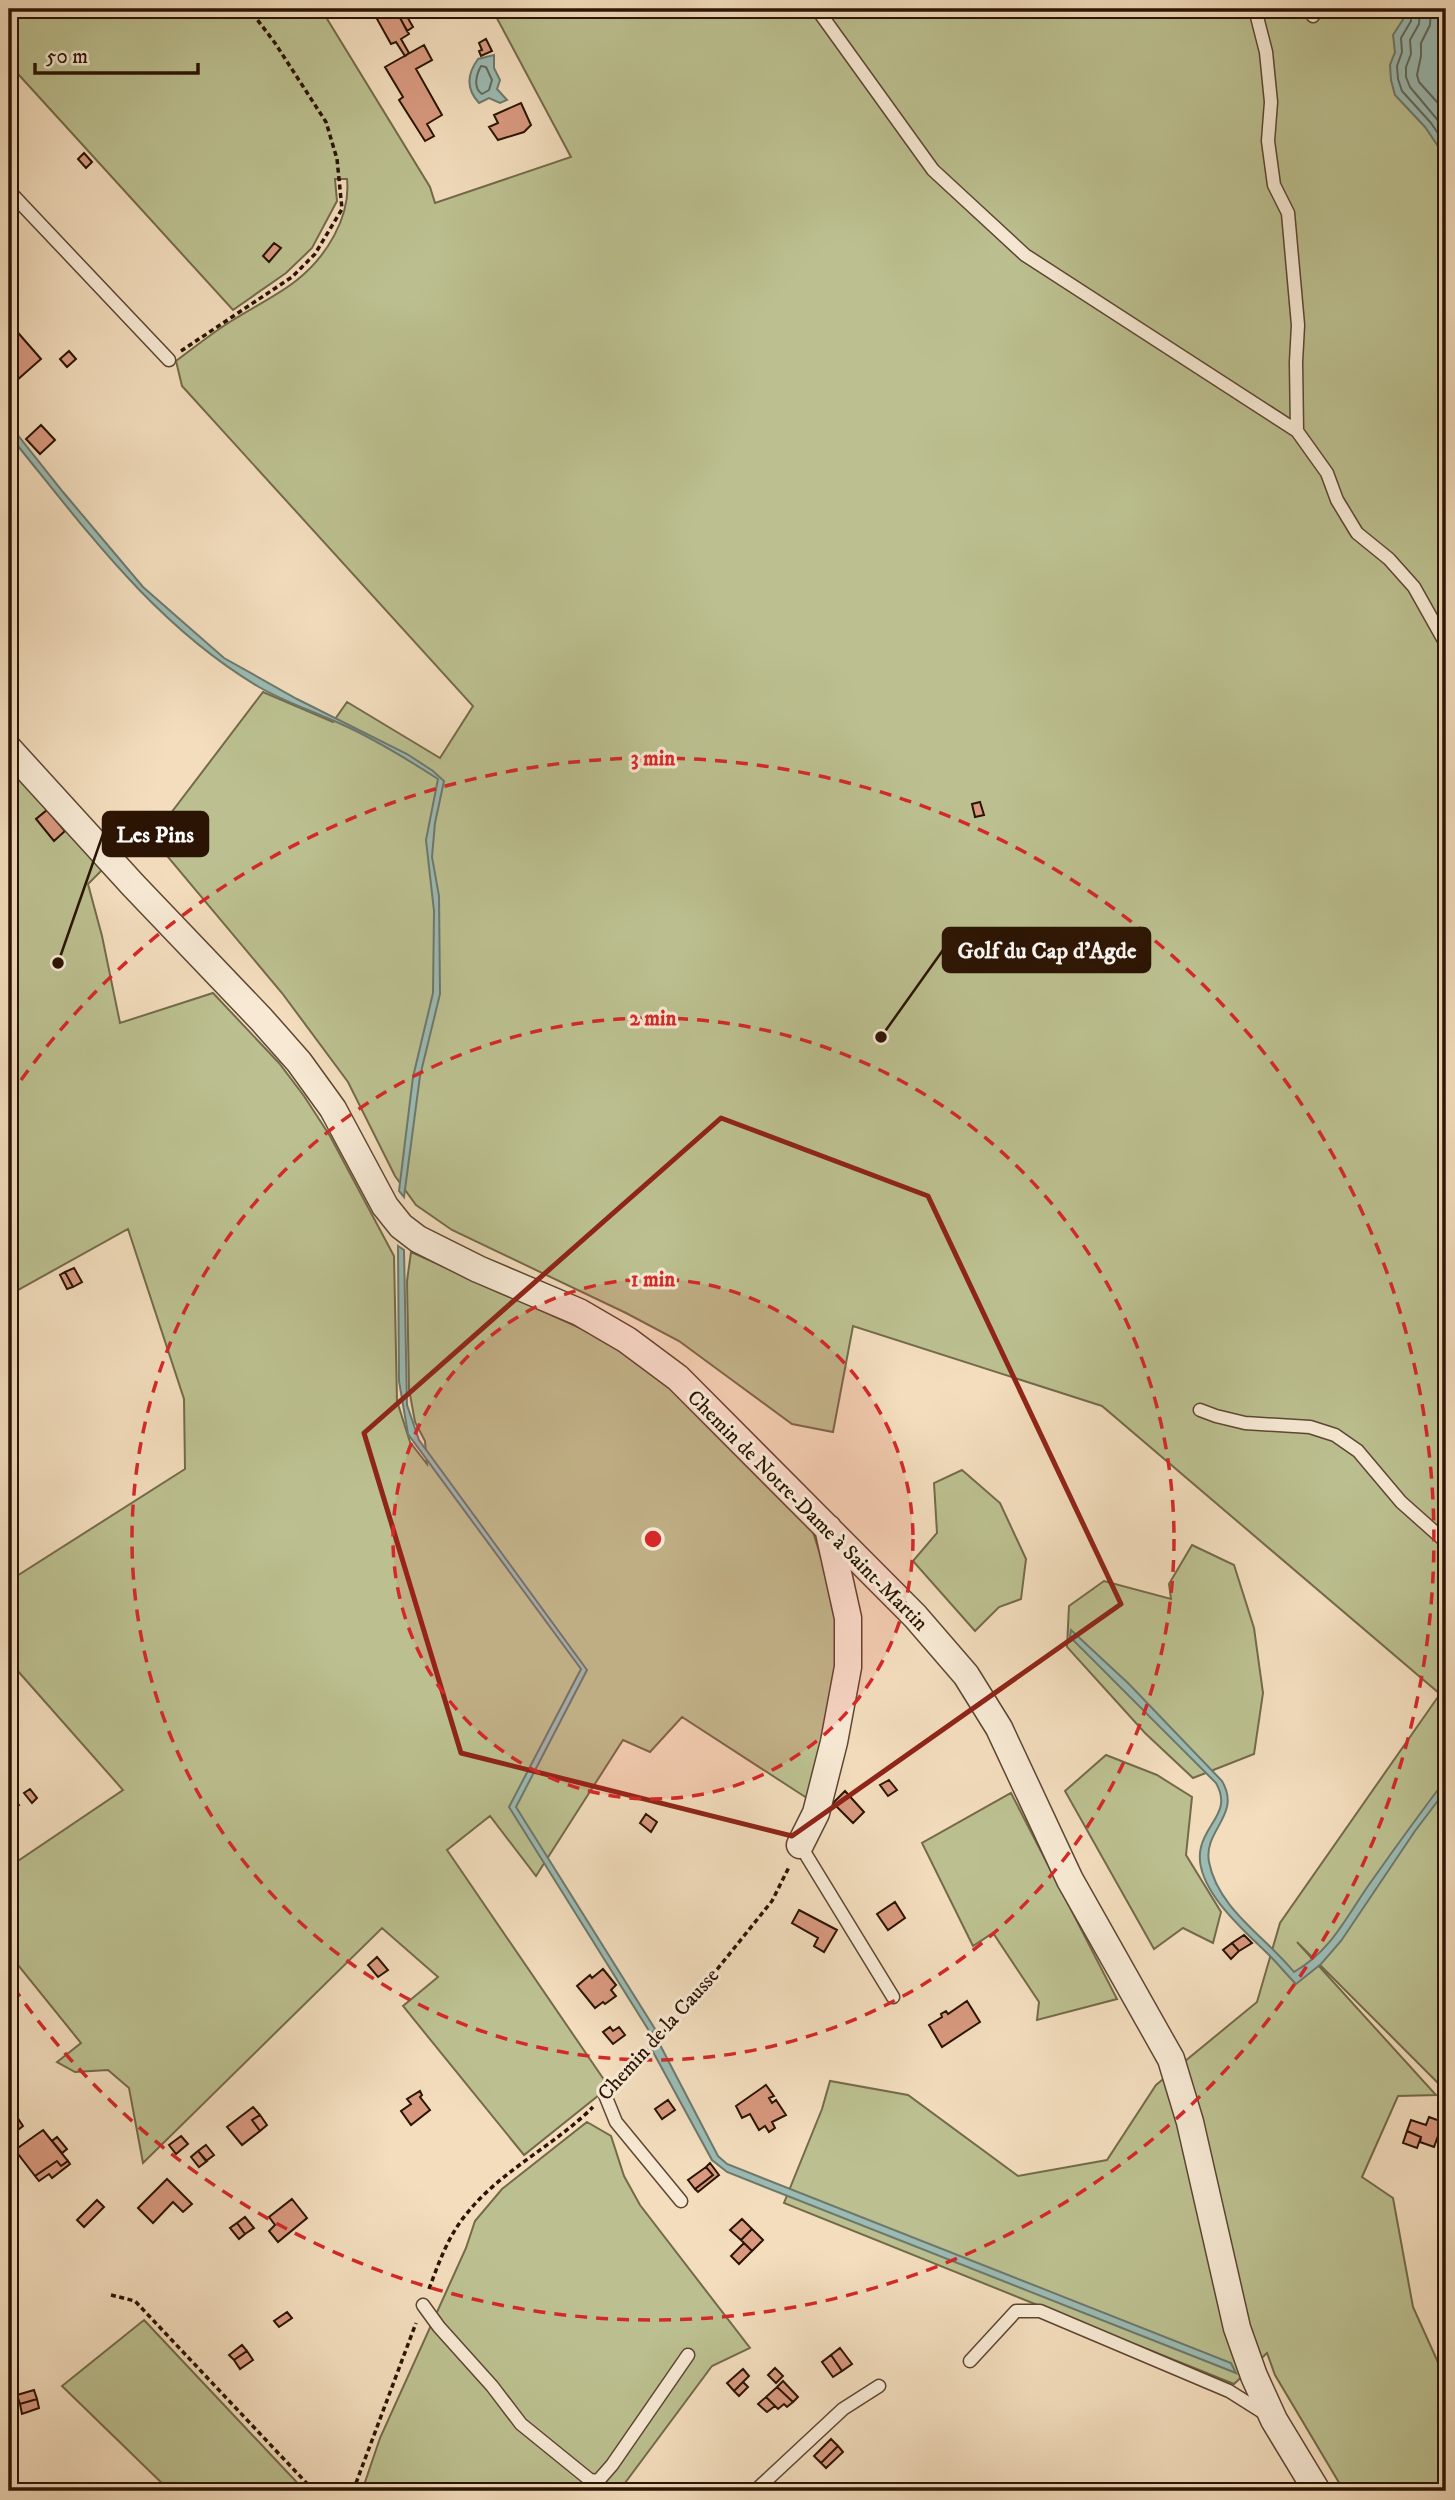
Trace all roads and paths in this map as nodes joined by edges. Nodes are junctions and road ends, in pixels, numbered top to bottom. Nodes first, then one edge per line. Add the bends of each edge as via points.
1 (243, 9) edge
2 (817, 9) edge
3 (1255, 9) edge
4 (9, 191) edge
5 (169, 360) joint
6 (1297, 431) junction
7 (1446, 645) edge
8 (9, 748) edge
9 (1200, 1410) dead end
10 (828, 1528) junction
11 (1446, 1542) edge
12 (800, 1845) junction
13 (893, 1997) dead end
14 (605, 2095) junction
15 (681, 2201) dead end
16 (111, 2295) dead end
17 (423, 2305) junction
18 (688, 2355) dead end
19 (970, 2361) dead end
20 (878, 2386) dead end
21 (1274, 2420) junction
22 (590, 2480) junction
23 (314, 2491) edge
24 (353, 2491) edge
25 (599, 2491) edge
26 (755, 2491) edge
27 (1317, 2491) edge

1 - 5 path via 275,43 326,122 337,159 342,209 315,254 292,277
2 - 6 lane via 933,170 1025,256
3 - 6 lane via 1266,51 1274,185 1288,213 1298,325
4 - 5 lane
6 - 7 lane via 1327,473 1357,533 1415,587
8 - 10 street, Chemin de Notre-Dame à Saint-Martin via 299,1062 333,1109 385,1206 401,1226 418,1239 579,1312 626,1340 678,1378
9 - 11 lane via 1245,1423 1310,1427 1335,1435 1358,1451 1401,1502
10 - 12 street via 848,1618 848,1667 816,1813
10 - 21 street, Chemin de Notre-Dame à Saint-Martin via 915,1616 972,1686 999,1728 1070,1880 1171,2059 1237,2328
12 - 13 lane
12 - 14 path, Chemin de la Causse via 772,1901 686,2008
14 - 15 lane via 616,2122
14 - 17 path, Chemin de la Causse via 468,2211 442,2256
16 - 23 path via 135,2301
17 - 22 lane via 521,2424
17 - 24 path, Chemin de la Causse
18 - 22 lane via 612,2465 598,2481
19 - 21 lane via 1016,2311 1040,2311 1229,2391
20 - 26 lane via 843,2409
21 - 27 street, Chemin de Notre-Dame à Saint-Martin
22 - 25 lane

